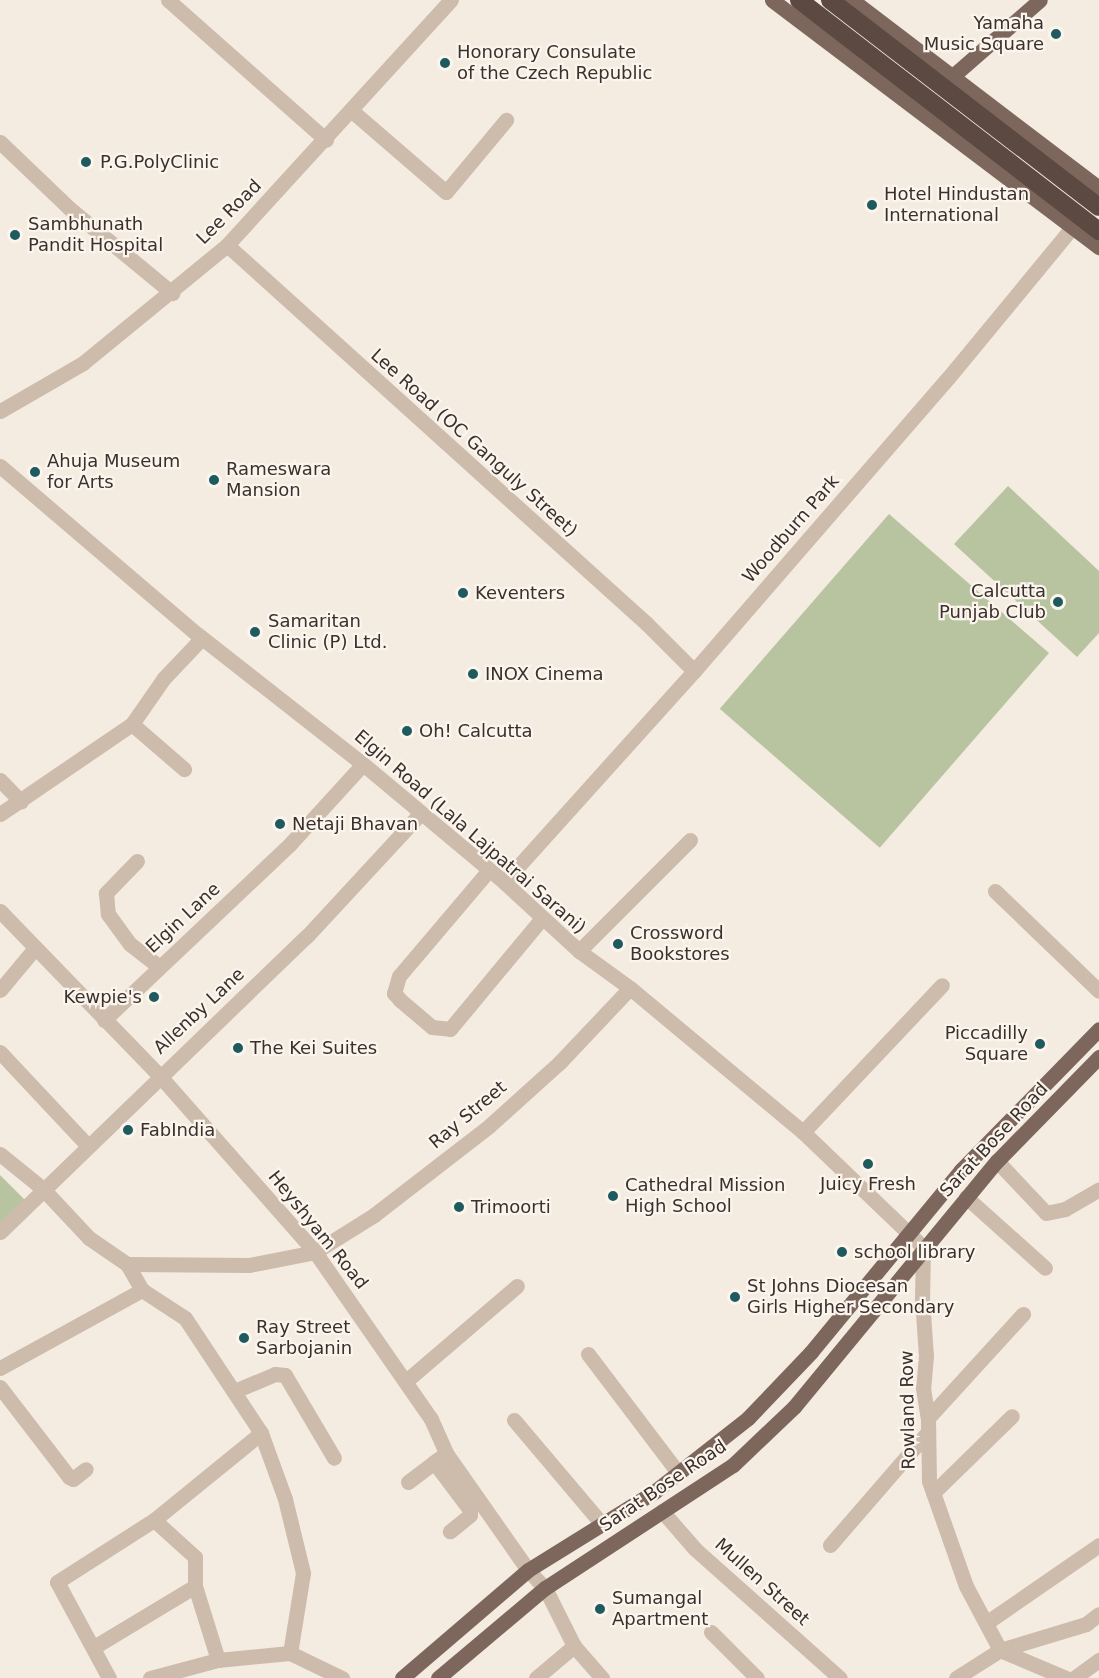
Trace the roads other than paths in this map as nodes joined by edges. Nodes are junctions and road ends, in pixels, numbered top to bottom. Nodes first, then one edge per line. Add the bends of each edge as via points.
1 (168, 0) edge
2 (451, 0) edge
3 (772, 0) edge
4 (799, 0) edge
5 (830, 0) edge
6 (852, 0) edge
7 (1034, 2) edge
8 (952, 75) junction
9 (352, 111) junction
10 (921, 111) junction
11 (507, 120) dead end
12 (326, 140) junction
13 (0, 142) edge
14 (1099, 188) edge
15 (1099, 195) edge
16 (1099, 207) edge
17 (1073, 227) junction
18 (1099, 231) edge
19 (227, 245) junction
20 (1099, 247) edge
21 (172, 292) junction
22 (0, 411) edge
23 (0, 466) edge
24 (202, 638) junction
25 (694, 671) junction
26 (132, 724) junction
27 (363, 764) junction
28 (184, 769) dead end
29 (0, 780) edge
30 (21, 802) junction
31 (0, 814) edge
32 (420, 814) junction
33 (690, 840) dead end
34 (137, 861) dead end
35 (489, 870) junction
36 (504, 882) junction
37 (994, 891) dead end
38 (0, 911) edge
39 (542, 918) junction
40 (35, 948) junction
41 (579, 951) junction
42 (159, 967) junction
43 (942, 985) dead end
44 (630, 988) junction
45 (0, 990) edge
46 (1099, 991) edge
47 (104, 1020) junction
48 (1099, 1029) edge
49 (0, 1052) edge
50 (1099, 1057) edge
51 (159, 1075) junction
52 (803, 1132) junction
53 (87, 1145) junction
54 (0, 1154) edge
55 (997, 1161) junction
56 (43, 1189) junction
57 (1099, 1189) edge
58 (966, 1197) junction
59 (0, 1232) edge
60 (909, 1233) junction
61 (923, 1247) junction
62 (315, 1252) junction
63 (127, 1264) junction
64 (1045, 1268) dead end
65 (517, 1286) dead end
66 (142, 1290) junction
67 (1023, 1314) dead end
68 (588, 1354) dead end
69 (0, 1368) edge
70 (406, 1381) junction
71 (0, 1387) edge
72 (237, 1390) junction
73 (1012, 1416) dead end
74 (514, 1420) dead end
75 (928, 1425) junction
76 (261, 1433) junction
77 (334, 1458) dead end
78 (440, 1458) junction
79 (86, 1469) dead end
80 (680, 1474) junction
81 (408, 1482) dead end
82 (933, 1493) junction
83 (475, 1506) junction
84 (662, 1511) junction
85 (154, 1520) junction
86 (602, 1524) junction
87 (450, 1531) dead end
88 (830, 1545) dead end
89 (1099, 1545) edge
90 (528, 1570) junction
91 (195, 1586) junction
92 (545, 1588) junction
93 (1099, 1614) edge
94 (986, 1623) junction
95 (711, 1632) dead end
96 (574, 1646) junction
97 (94, 1647) junction
98 (1000, 1650) junction
99 (290, 1653) junction
100 (218, 1660) junction
101 (1099, 1660) edge
102 (192, 1673) edge
103 (109, 1678) edge
104 (150, 1678) edge
105 (342, 1678) edge
106 (402, 1678) edge
107 (438, 1678) edge
108 (536, 1678) edge
109 (602, 1678) edge
110 (757, 1678) edge
111 (840, 1678) edge
112 (956, 1678) edge
113 (1066, 1678) edge
114 (1074, 1678) edge

1 - 12 street
2 - 9 street, Lee Road
3 - 10 main road
4 - 18 highway, bridge
5 - 16 highway, bridge
6 - 8 main road
7 - 8 main road
8 - 10 main road
8 - 14 main road
9 - 11 street via 446,192
9 - 12 street, Lee Road
10 - 17 main road
12 - 19 street, Lee Road
13 - 21 street via 69,207
15 - 17 street, Woodburn Park
17 - 20 main road
17 - 25 street, Woodburn Park
19 - 21 street, Lee Road
19 - 25 street, Lee Road (OC Ganguly Street) via 647,624
21 - 22 street, Lee Road via 83,363
23 - 24 street, Elgin Road (Lala Lajpatrai Sarani)
24 - 26 street via 164,678
24 - 27 street, Elgin Road (Lala Lajpatrai Sarani)
25 - 36 street, Woodburn Park
26 - 28 street
26 - 30 street
27 - 32 street, Elgin Road (Lala Lajpatrai Sarani)
27 - 42 street, Elgin Lane via 290,844
29 - 30 street
30 - 31 street
32 - 35 street, Elgin Road (Lala Lajpatrai Sarani)
32 - 51 street, Allenby Lane via 307,936
33 - 41 street
34 - 42 street via 106,893 108,914 130,944
35 - 36 street, Elgin Road (Lala Lajpatrai Sarani)
35 - 39 street via 399,976 394,993 400,1000 432,1027 440,1031 450,1029
36 - 39 street, Elgin Road (Lala Lajpatrai Sarani)
37 - 46 street
38 - 40 street, Heyshyam Road
39 - 41 street, Elgin Road (Lala Lajpatrai Sarani)
40 - 45 street
40 - 47 street, Heyshyam Road
41 - 44 street, Elgin Road (Lala Lajpatrai Sarani)
42 - 47 street, Elgin Lane
43 - 52 street
44 - 52 street, Elgin Road (Lala Lajpatrai Sarani)
44 - 62 street, Ray Street via 560,1062 489,1126 374,1215
47 - 51 street, Heyshyam Road
48 - 60 main road via 961,1170
49 - 53 street
50 - 55 main road, Sarat Bose Road
51 - 53 street, Allenby Lane
51 - 62 street, Heyshyam Road
52 - 60 street, Elgin Road (Lala Lajpatrai Sarani)
53 - 56 street, Allenby Lane
54 - 56 street
55 - 57 street via 1046,1213 1065,1209
55 - 58 main road, Sarat Bose Road
56 - 59 street, Allenby Lane
56 - 63 street via 89,1238
58 - 61 main road, Sarat Bose Road
58 - 64 street
60 - 61 street
60 - 80 main road via 811,1352 748,1418
61 - 75 street, Rowland Row via 923,1388
61 - 84 main road, Sarat Bose Road via 794,1407 733,1465
62 - 63 street via 249,1265
62 - 70 street, Heyshyam Road
63 - 66 street
65 - 70 street
66 - 69 street
66 - 72 street via 185,1318
67 - 75 street
68 - 80 street
70 - 78 street, Heyshyam Road via 431,1419
71 - 79 street via 69,1477 73,1479
72 - 76 street
72 - 77 street via 275,1374 285,1375
73 - 82 street
74 - 86 street
75 - 82 street, Rowland Row via 929,1481
75 - 88 street
76 - 85 street
76 - 99 street via 285,1499 303,1573
78 - 81 street
78 - 83 street, Heyshyam Road
80 - 86 main road
82 - 94 street, Rowland Row via 966,1586
83 - 87 street
83 - 90 street, Heyshyam Road
84 - 92 main road, Sarat Bose Road
84 - 111 street, Mullen Street via 695,1549
85 - 91 street via 195,1557
85 - 97 street via 57,1582
86 - 90 main road
89 - 94 street
90 - 92 street, Heyshyam Road
90 - 106 main road
91 - 97 street
91 - 100 street
92 - 96 street, Heyshyam Road
92 - 107 main road, Sarat Bose Road
93 - 98 street via 1086,1624
94 - 98 street, Rowland Row
95 - 110 street
96 - 108 street
96 - 109 street, Heyshyam Road
97 - 103 street
98 - 112 street
98 - 113 street
99 - 100 street
99 - 105 street
100 - 102 street
101 - 114 street
102 - 104 street

